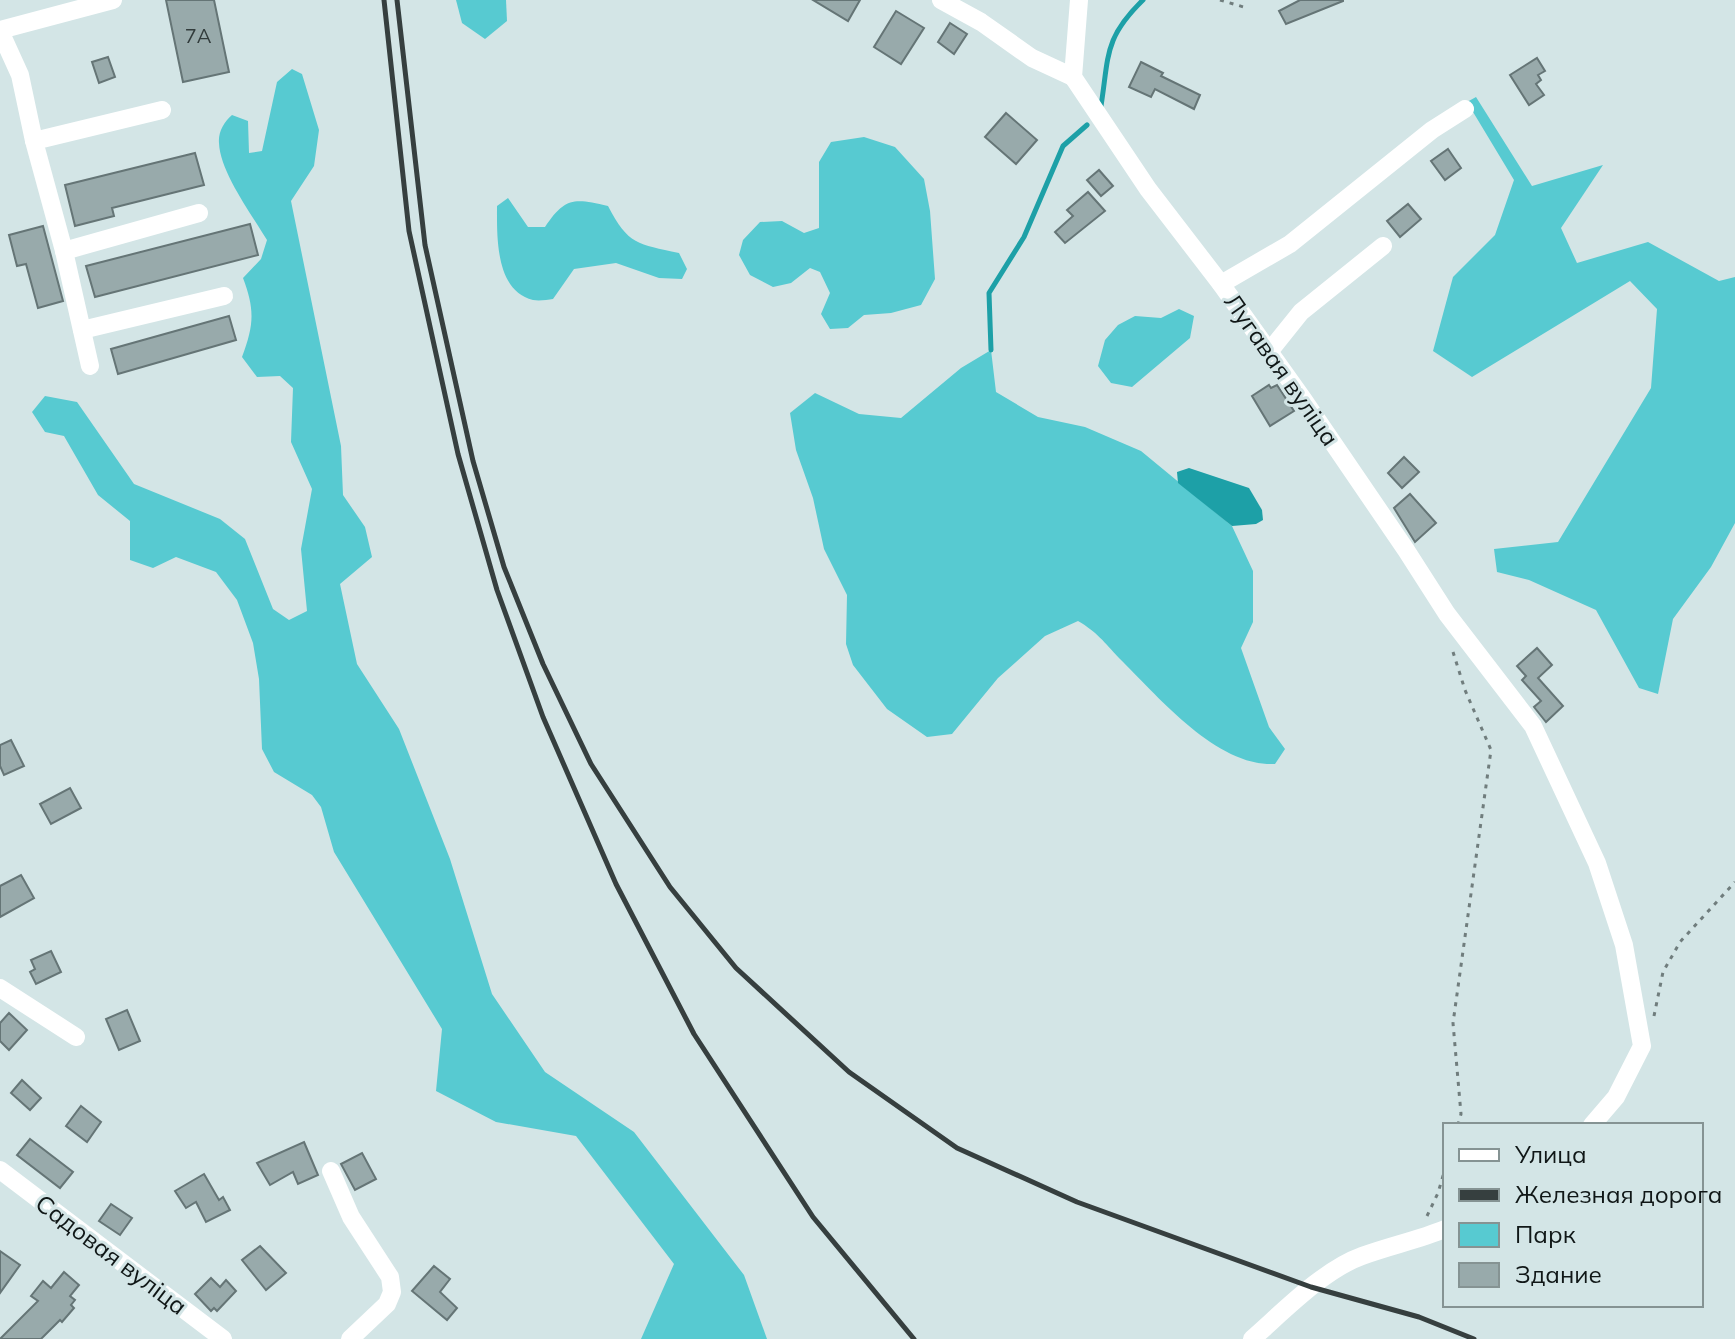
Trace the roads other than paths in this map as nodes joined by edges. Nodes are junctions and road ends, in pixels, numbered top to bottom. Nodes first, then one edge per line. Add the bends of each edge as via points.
1 (113, 0) edge
2 (941, 0) edge
3 (1079, 0) edge
4 (0, 30) edge
5 (1073, 77) junction
6 (1465, 109) dead end
7 (162, 110) dead end
8 (34, 141) junction
9 (199, 213) dead end
10 (1383, 246) dead end
11 (64, 251) junction
12 (1221, 284) junction
13 (224, 296) dead end
14 (82, 330) junction
15 (1269, 352) junction
16 (90, 366) dead end
17 (0, 988) edge
18 (76, 1037) dead end
19 (1594, 1123) edge
20 (0, 1170) edge
21 (331, 1171) dead end
22 (1443, 1230) edge
23 (223, 1339) edge
24 (350, 1339) edge
25 (1252, 1339) edge

1 - 4 street
2 - 5 street via 1032,58
3 - 5 street
4 - 8 street via 20,75
5 - 12 street, Лугавая вуліца via 1148,189
6 - 12 street via 1290,244
7 - 8 street
8 - 11 street
9 - 11 street
10 - 15 street via 1301,312
11 - 14 street
12 - 15 street, Лугавая вуліца
13 - 14 street
14 - 16 street
15 - 19 street, Лугавая вуліца via 1447,614 1533,726 1597,863 1624,945 1642,1046 1616,1097
17 - 18 street
20 - 23 street, Садовая вуліца
21 - 24 street via 351,1217 390,1277 392,1292 387,1304
22 - 25 street via 1360,1256 1311,1287

